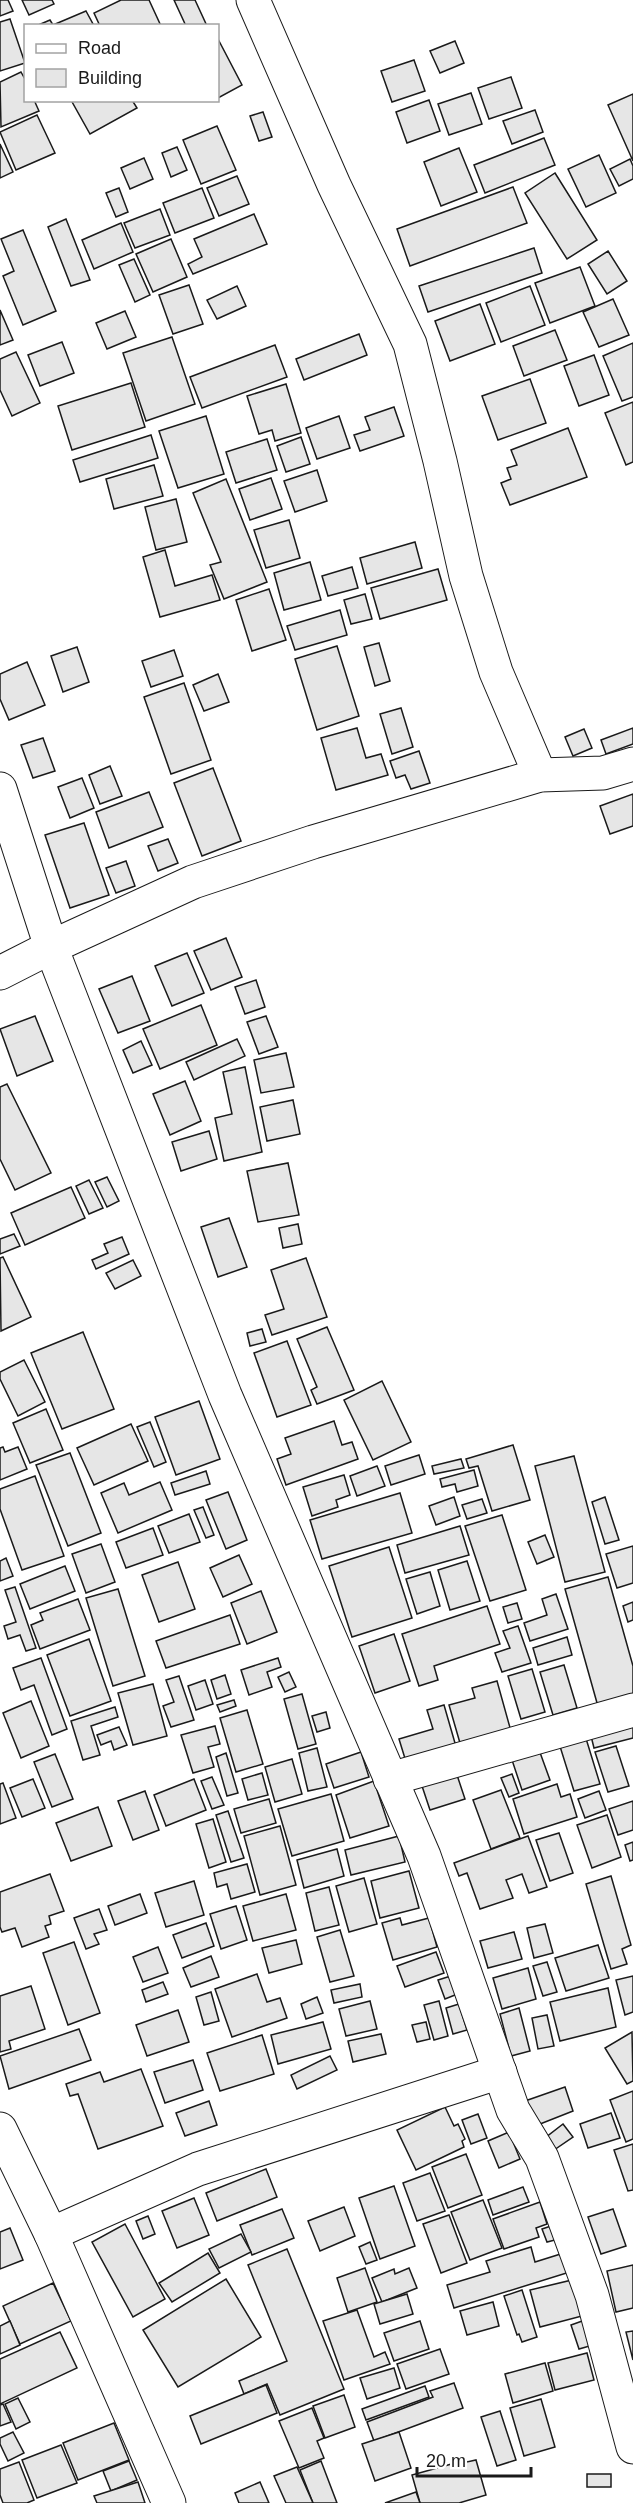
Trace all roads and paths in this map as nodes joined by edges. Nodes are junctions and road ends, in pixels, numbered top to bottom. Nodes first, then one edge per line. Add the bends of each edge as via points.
1 (253, 0) edge
2 (633, 764) edge
3 (540, 775) junction
4 (0, 789) edge
5 (51, 947) junction
6 (0, 973) edge
7 (633, 1710) edge
8 (390, 1779) junction
9 (500, 2072) junction
10 (0, 2129) edge
11 (51, 2234) junction
12 (633, 2447) edge
13 (169, 2503) edge

1 - 3 street via 334,185 410,344 466,576 496,672
2 - 3 street via 603,773
3 - 5 street via 192,882
4 - 5 street
5 - 6 street
5 - 8 street via 225,1395
7 - 8 street
8 - 9 street via 424,1856
9 - 11 street via 198,2169
9 - 12 street via 513,2110 542,2158 592,2295
10 - 11 street
11 - 13 street

